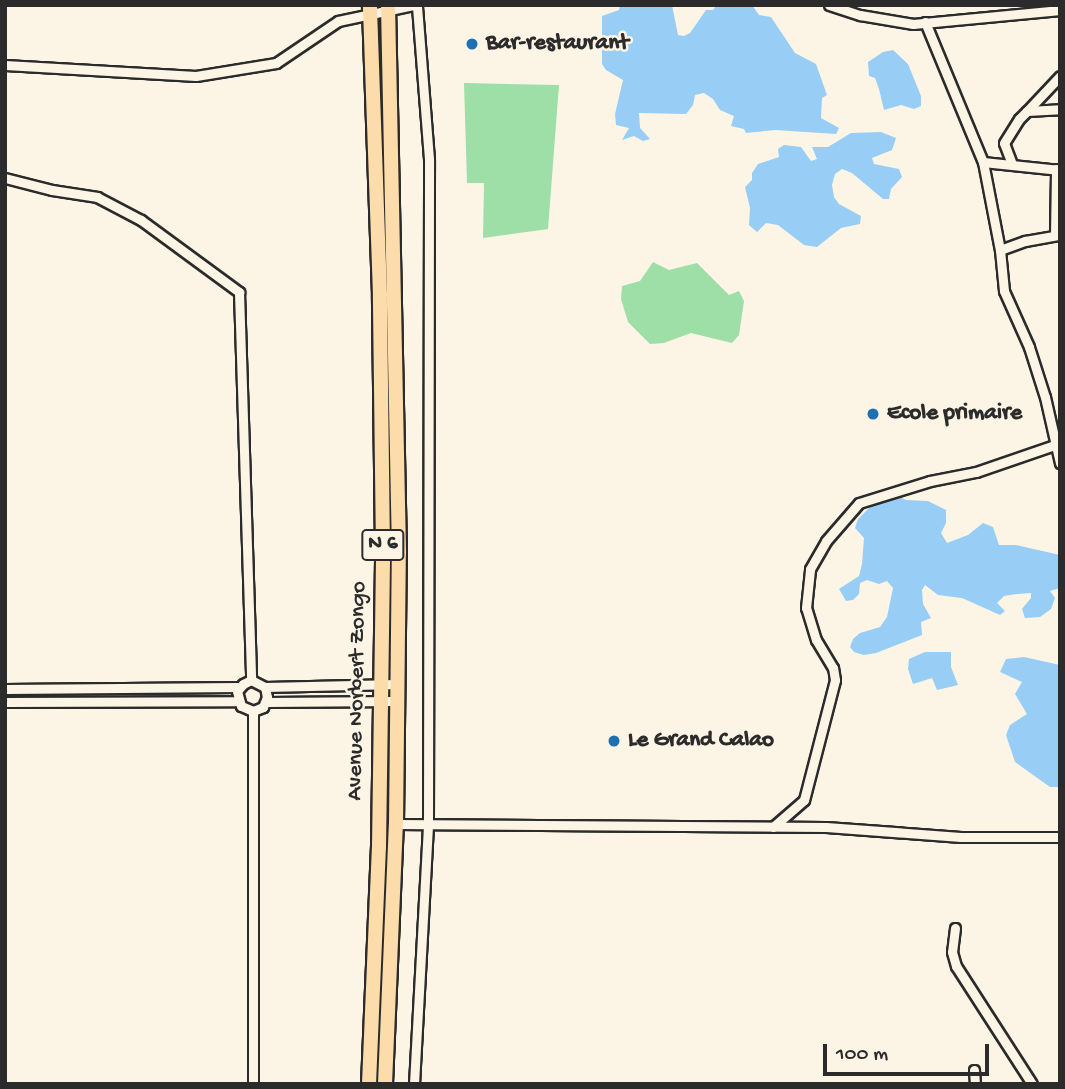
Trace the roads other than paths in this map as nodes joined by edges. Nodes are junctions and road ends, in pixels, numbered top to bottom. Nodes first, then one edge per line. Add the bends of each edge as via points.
1 (416, 5) edge
2 (829, 5) edge
3 (388, 8) edge
4 (370, 10) edge
5 (1060, 10) edge
6 (925, 22) junction
7 (5, 65) edge
8 (1060, 76) edge
9 (1060, 109) edge
10 (1027, 111) junction
11 (983, 162) junction
12 (1012, 164) junction
13 (1058, 169) edge
14 (5, 178) edge
15 (1057, 235) edge
16 (1000, 250) junction
17 (1055, 422) edge
18 (1055, 444) junction
19 (1060, 463) edge
20 (251, 680) junction
21 (381, 684) junction
22 (398, 684) junction
23 (240, 687) junction
24 (265, 687) junction
25 (5, 689) edge
26 (238, 701) junction
27 (381, 701) junction
28 (398, 701) junction
29 (5, 702) edge
30 (266, 702) junction
31 (253, 711) junction
32 (396, 824) junction
33 (428, 824) junction
34 (774, 827) junction
35 (1060, 837) edge
36 (955, 928) dead end
37 (974, 1070) dead end
38 (253, 1084) edge
39 (369, 1084) edge
40 (385, 1084) edge
41 (414, 1084) edge
42 (975, 1084) edge
43 (1032, 1084) edge

1 - 3 street
1 - 33 street via 429,159
2 - 6 street via 860,15
3 - 4 street
3 - 22 main road, Avenue Norbert Zongo / N 6 via 396,307
4 - 7 street via 338,21 276,63 197,76
4 - 21 main road, Avenue Norbert Zongo / N 6 via 380,295
5 - 6 street
6 - 11 street
8 - 10 street
9 - 10 street
10 - 12 street via 1004,143
11 - 12 street
11 - 16 street
12 - 13 street
13 - 15 street
14 - 20 street via 97,197 141,220 239,292
15 - 16 street
16 - 17 street via 1004,291
17 - 18 street
18 - 19 street
18 - 34 street via 975,472 859,503 825,541 810,569 806,608 835,680 804,800
20 - 23 street
20 - 24 street
21 - 22 street
21 - 24 street
21 - 27 main road, Avenue Norbert Zongo / N 6
22 - 28 main road, Avenue Norbert Zongo / N 6
23 - 25 street
23 - 26 street
24 - 30 street
26 - 29 street
26 - 31 street
27 - 28 street
27 - 30 street
27 - 39 main road, Avenue Norbert Zongo / N 6
28 - 32 main road, Avenue Norbert Zongo / N 6
30 - 31 street
31 - 38 street
32 - 33 street
32 - 40 main road, Avenue Norbert Zongo / N 6
33 - 34 street
33 - 41 street
34 - 35 street
36 - 43 street via 952,953 956,966
37 - 42 street

